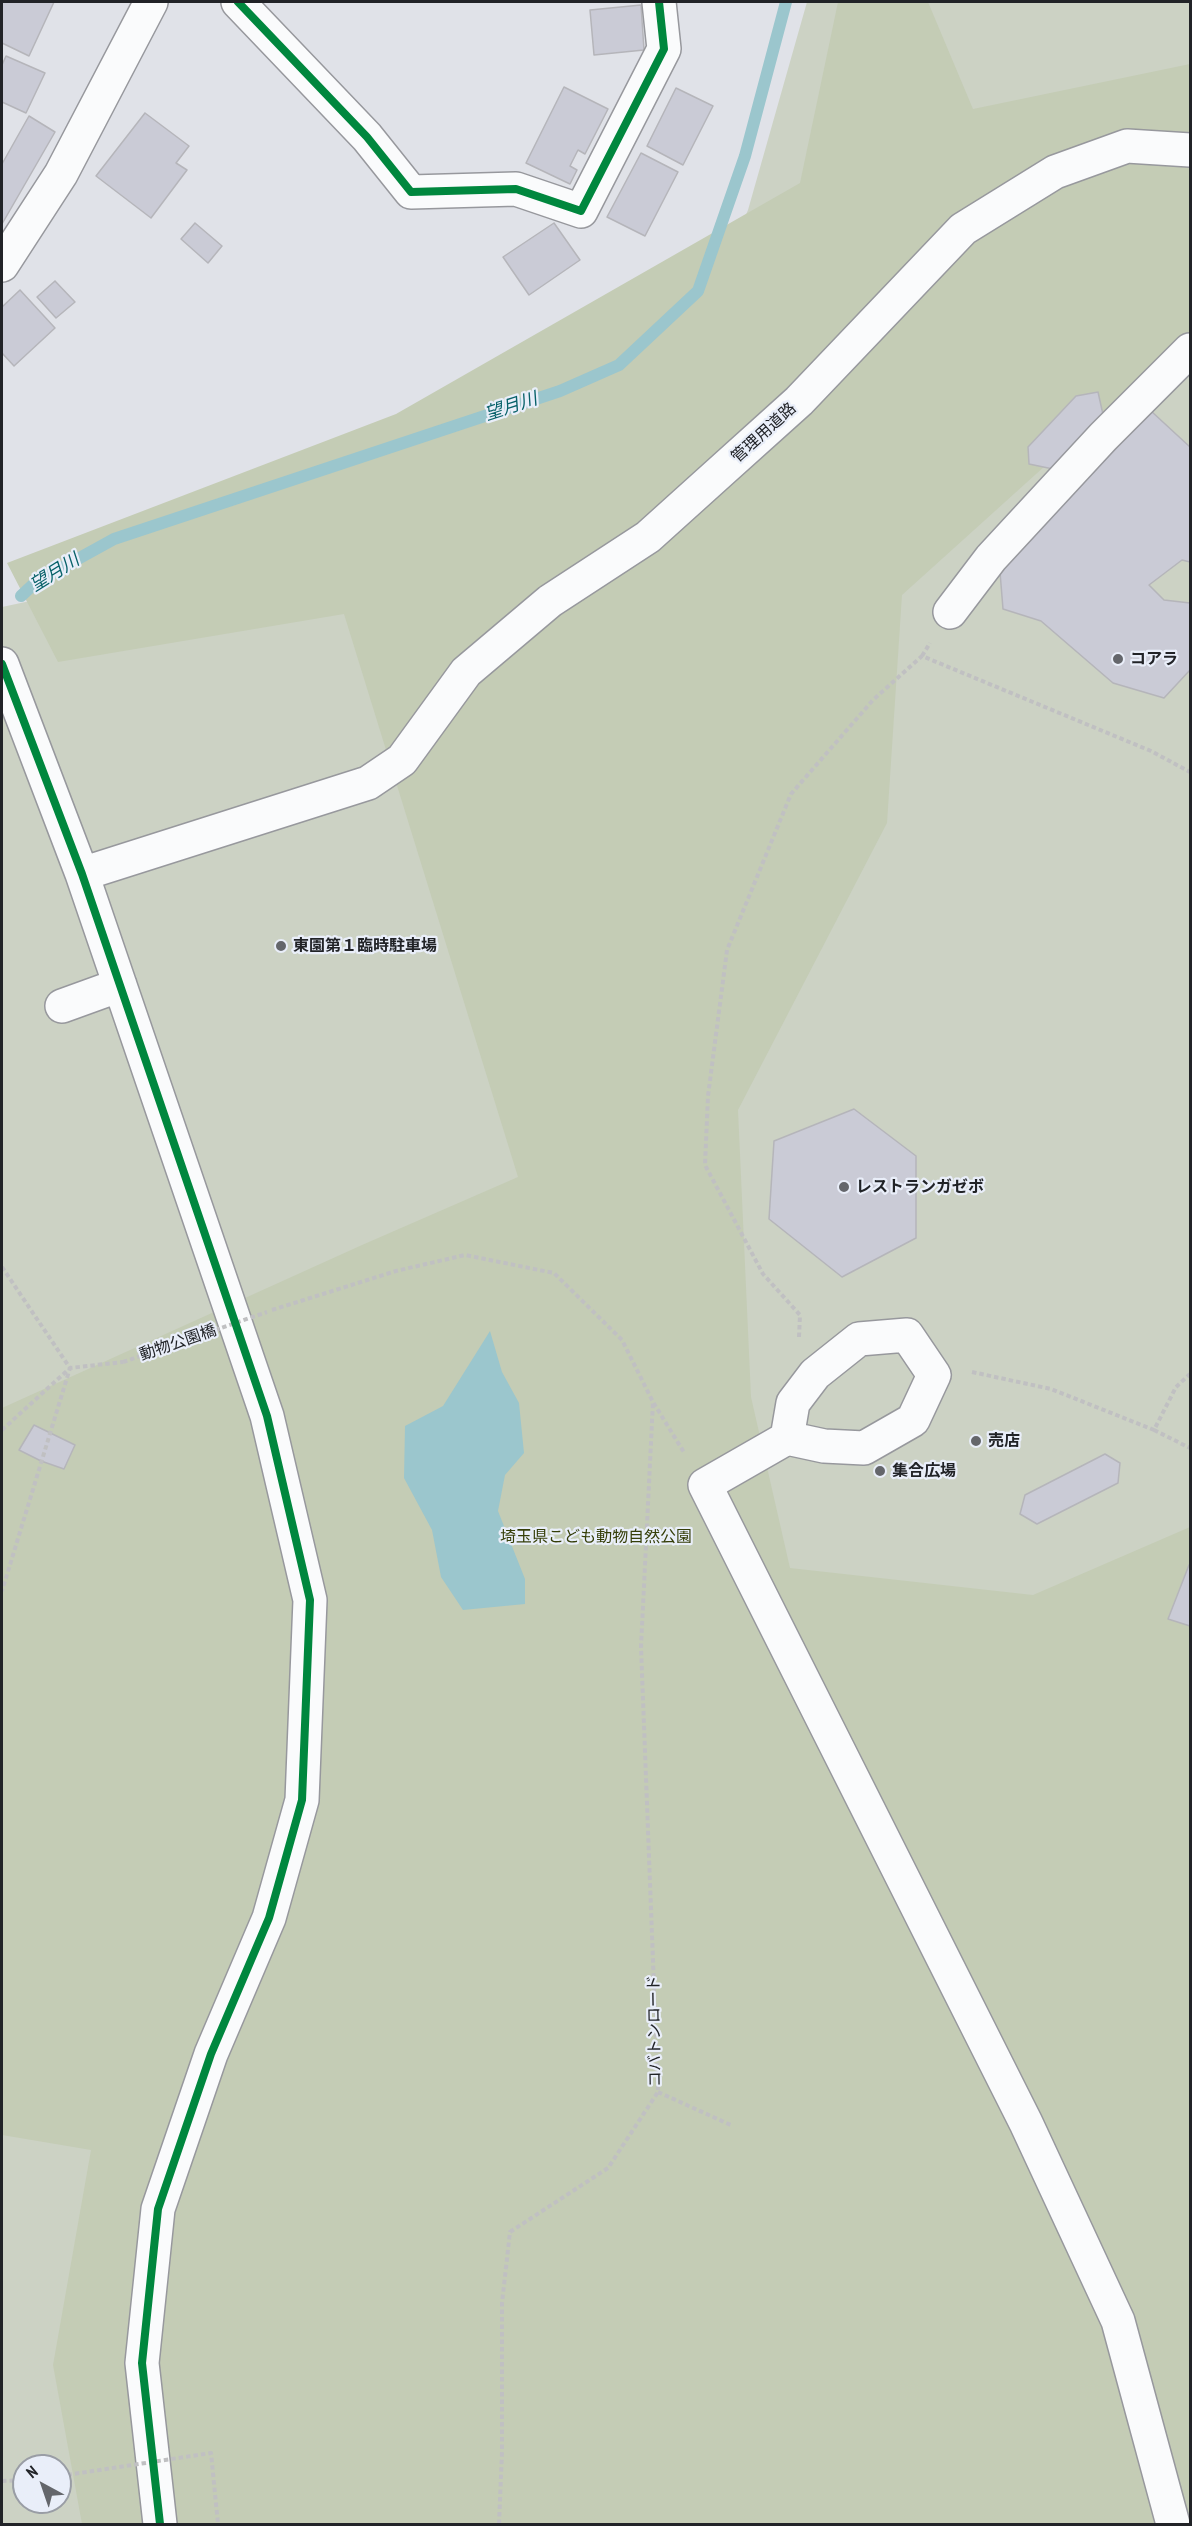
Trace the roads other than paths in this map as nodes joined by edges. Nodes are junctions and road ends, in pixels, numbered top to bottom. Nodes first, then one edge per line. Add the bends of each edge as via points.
1 (151, 2) edge
2 (238, 2) edge
3 (659, 2) edge
4 (1191, 150) edge
5 (2, 265) edge
6 (1191, 350) edge
7 (950, 612) dead end
8 (2, 664) edge
9 (82, 874) junction
10 (120, 985) junction
11 (62, 1006) dead end
12 (787, 1438) junction
13 (160, 2524) edge
14 (1173, 2524) edge

1 - 5 street via 61,174
2 - 3 street via 367,137 411,192 516,189 581,211 664,49
4 - 9 street, 管理用道路 via 1127,146 1055,172 963,229 799,401 648,537 550,601 466,672 402,760 368,783
6 - 7 street via 1103,437 999,550
8 - 9 street
9 - 10 street
10 - 11 street
10 - 13 street via 267,1416 310,1600 302,1800 269,1918 210,2054 158,2209 142,2363
12 - 12 street via 793,1404 815,1374 859,1339 907,1335 934,1375 913,1420 864,1448 824,1446
12 - 14 street via 705,1485 1026,2123 1118,2321

